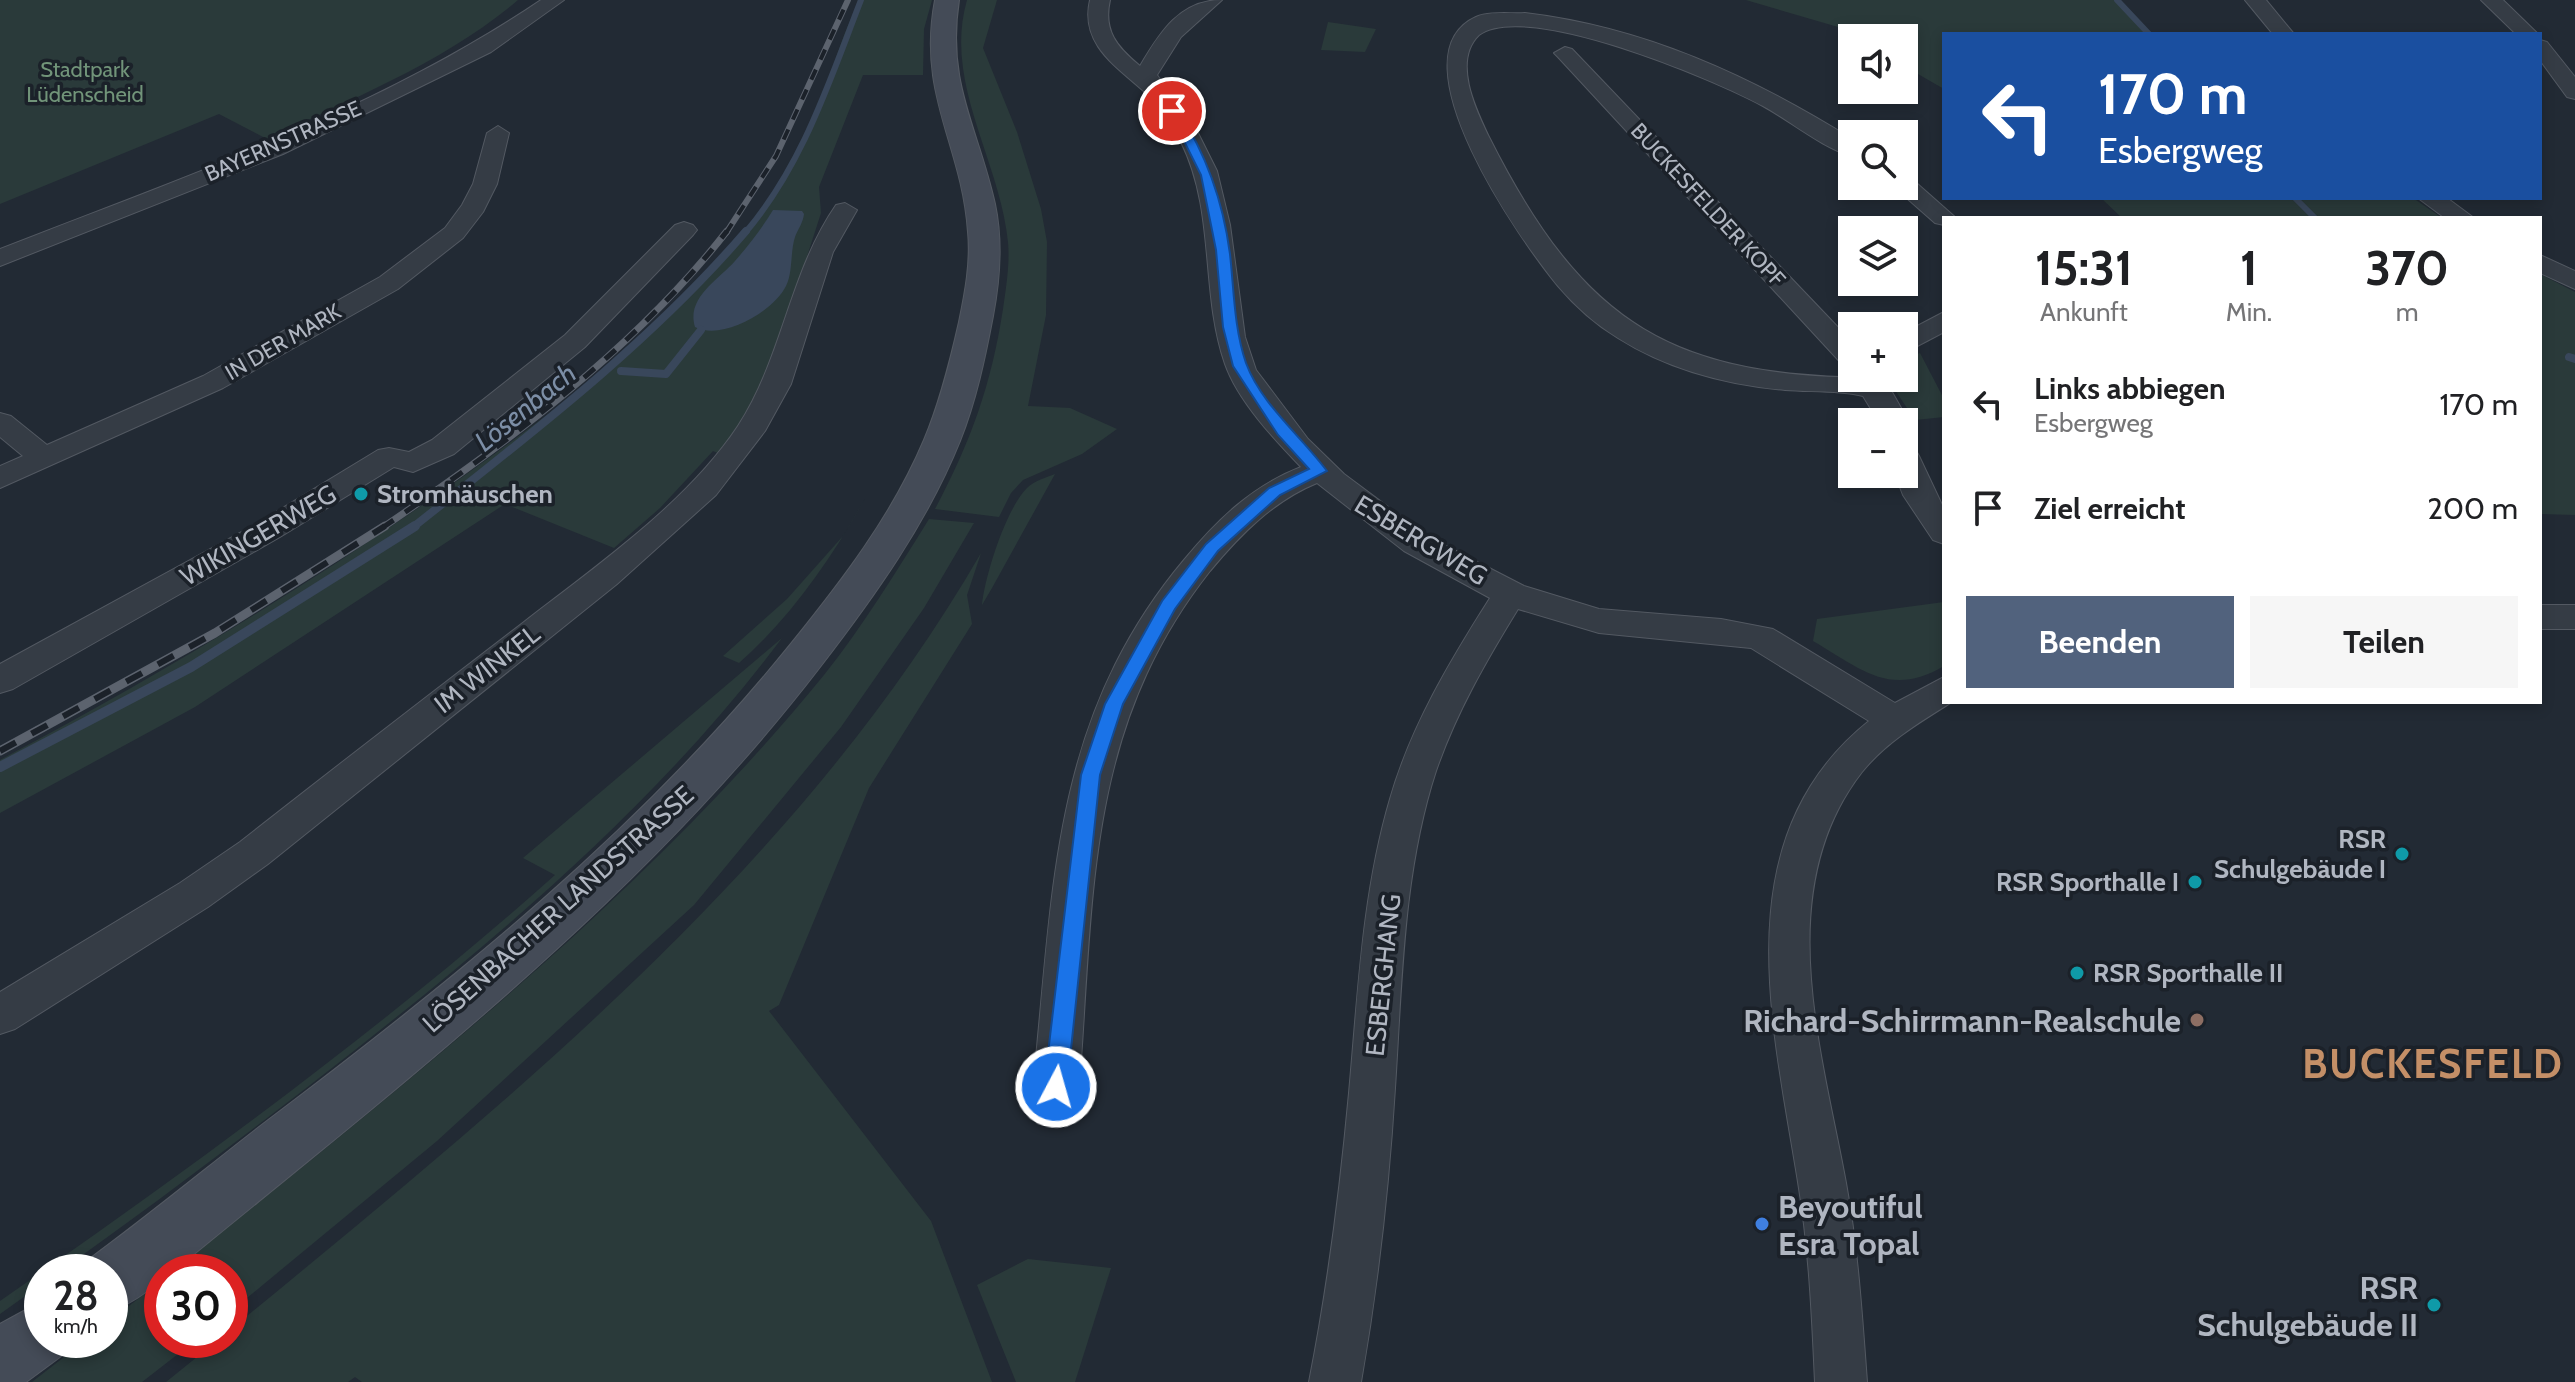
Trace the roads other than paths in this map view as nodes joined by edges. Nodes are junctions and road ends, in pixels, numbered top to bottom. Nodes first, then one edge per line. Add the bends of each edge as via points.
1 (554, 0) edge
2 (947, 0) edge
3 (1100, 0) edge
4 (1212, 0) edge
5 (2255, 0) edge
6 (2491, 0) edge
7 (2282, 32) edge
8 (2526, 32) edge
9 (2542, 49) edge
10 (1565, 53) dead end
11 (1150, 86) junction
12 (2575, 92) edge
13 (498, 133) dead end
14 (1838, 140) edge
15 (1918, 197) edge
16 (2433, 200) edge
17 (845, 210) dead end
18 (1942, 216) edge
19 (2459, 216) edge
20 (684, 230) dead end
21 (0, 258) edge
22 (2542, 264) edge
23 (2575, 281) edge
24 (1942, 321) edge
25 (1918, 336) edge
26 (1838, 343) edge
27 (1838, 382) edge
28 (0, 422) edge
29 (45, 459) junction
30 (1319, 471) junction
31 (0, 478) edge
32 (1916, 488) edge
33 (1942, 530) edge
34 (1511, 592) junction
35 (2542, 617) edge
36 (2575, 617) edge
37 (0, 680) edge
38 (1942, 691) edge
39 (1898, 722) junction
40 (0, 1015) edge
41 (1056, 1087) dead end
42 (128, 1268) edge
43 (24, 1345) edge
44 (0, 1362) edge
45 (1335, 1382) edge
46 (1841, 1382) edge

1 - 21 street, BAYERNSTRASSE via 472,54 275,149
2 - 42 main road, LÖSENBACHER LANDSTRASSE via 941,22 941,76 976,192 984,234 982,270 955,411 884,551 750,726 587,890 378,1071
3 - 11 street, ESBERGWEG via 1096,23 1108,46
4 - 11 street via 1186,18 1165,43 1146,75
5 - 7 street
6 - 8 street
9 - 12 street
10 - 26 street, BUCKESFELDER KOPF
11 - 30 street, ESBERGWEG via 1179,120 1207,175 1240,366 1284,432
13 - 29 street, IN DER MARK via 474,207 454,233 389,283 213,382
14 - 27 street via 1680,43 1596,9 1550,4 1499,13 1467,34 1457,59 1462,97 1512,201 1590,304 1670,355 1735,374
15 - 18 street
16 - 19 street
17 - 40 street, IM WINKEL via 820,252 784,367 763,408 733,454 682,510 254,853
20 - 37 street, WIKINGERWEG via 575,341 443,447 413,462 389,457
22 - 23 street
24 - 25 street
28 - 29 street
29 - 31 street, IN DER MARK
30 - 34 street, ESBERGWEG via 1370,515
30 - 41 street via 1275,491 1212,547 1168,606 1114,704 1090,775
32 - 33 street
34 - 39 street, ESBERGWEG via 1597,621 1761,638
34 - 45 street, ESBERGHANG via 1446,699 1409,797 1381,957 1370,1107
35 - 36 street
38 - 39 street
39 - 46 street via 1849,761 1820,808 1797,861 1787,918 1788,986 1826,1214
43 - 44 main road

